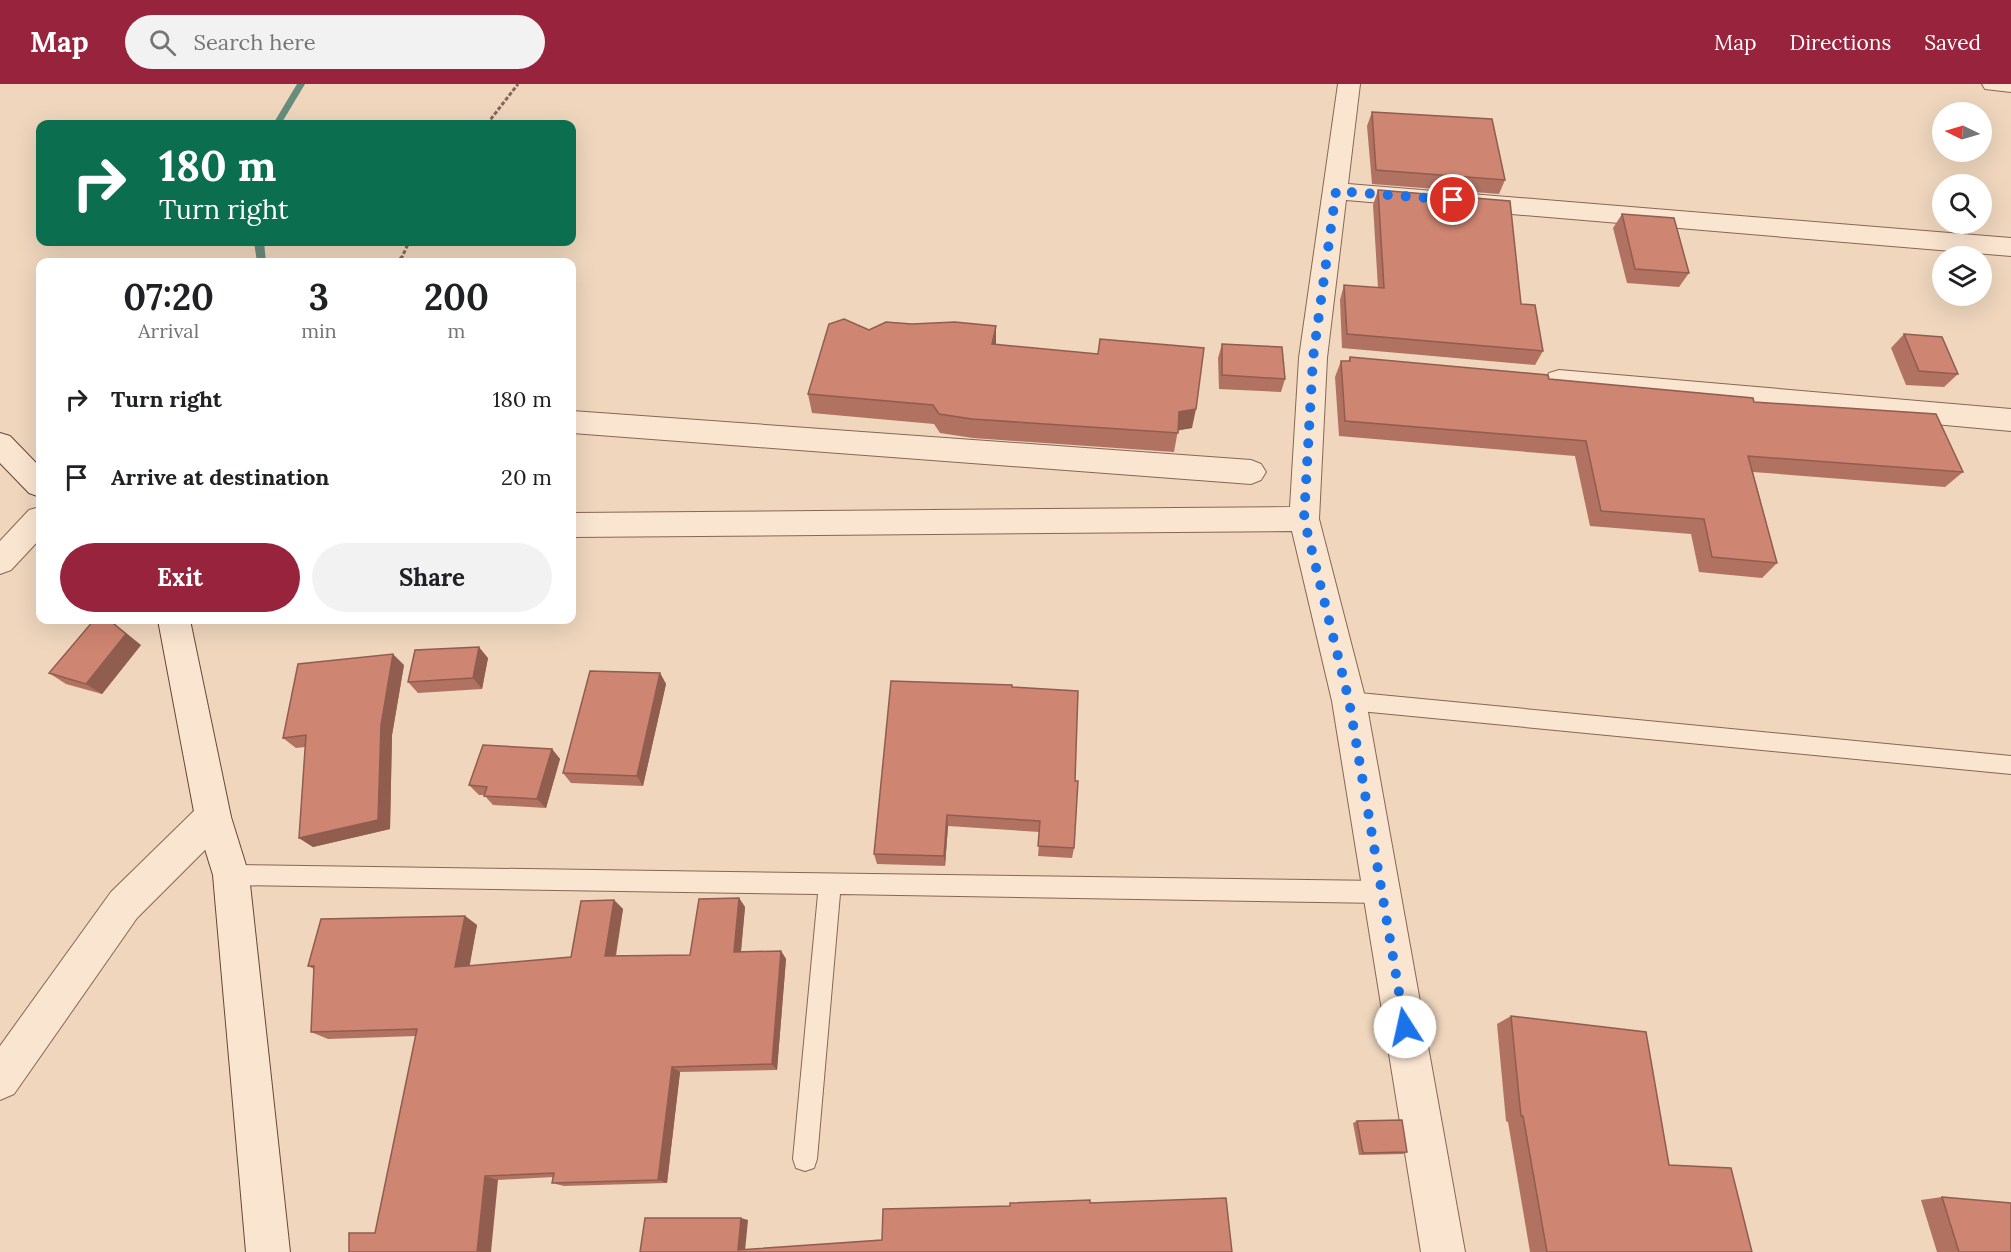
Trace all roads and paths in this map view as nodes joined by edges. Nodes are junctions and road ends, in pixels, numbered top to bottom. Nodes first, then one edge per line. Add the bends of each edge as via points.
1 (518, 84) edge
2 (1349, 84) edge
3 (1993, 84) edge
4 (2011, 85) edge
5 (490, 120) edge
6 (1336, 191) junction
7 (2011, 247) edge
8 (1538, 378) edge
9 (2011, 420) edge
10 (576, 422) edge
11 (0, 444) edge
12 (1251, 472) dead end
13 (36, 481) edge
14 (1304, 519) junction
15 (36, 523) edge
16 (576, 525) edge
17 (0, 561) edge
18 (175, 624) edge
19 (1349, 701) junction
20 (2011, 765) edge
21 (213, 817) junction
22 (231, 875) junction
23 (830, 884) junction
24 (1382, 892) junction
25 (0, 1080) edge
26 (805, 1159) dead end
27 (268, 1252) edge
28 (1443, 1252) edge

1 - 5 path
2 - 6 street
3 - 4 street
6 - 7 street
6 - 14 street via 1324,359
8 - 9 street
10 - 12 street
11 - 13 street
14 - 16 street
14 - 19 street
15 - 17 street
18 - 21 street
19 - 20 lane
19 - 24 street
21 - 22 street
21 - 25 street via 124,905
22 - 23 lane
22 - 27 street
23 - 24 lane
23 - 26 lane
24 - 28 street

